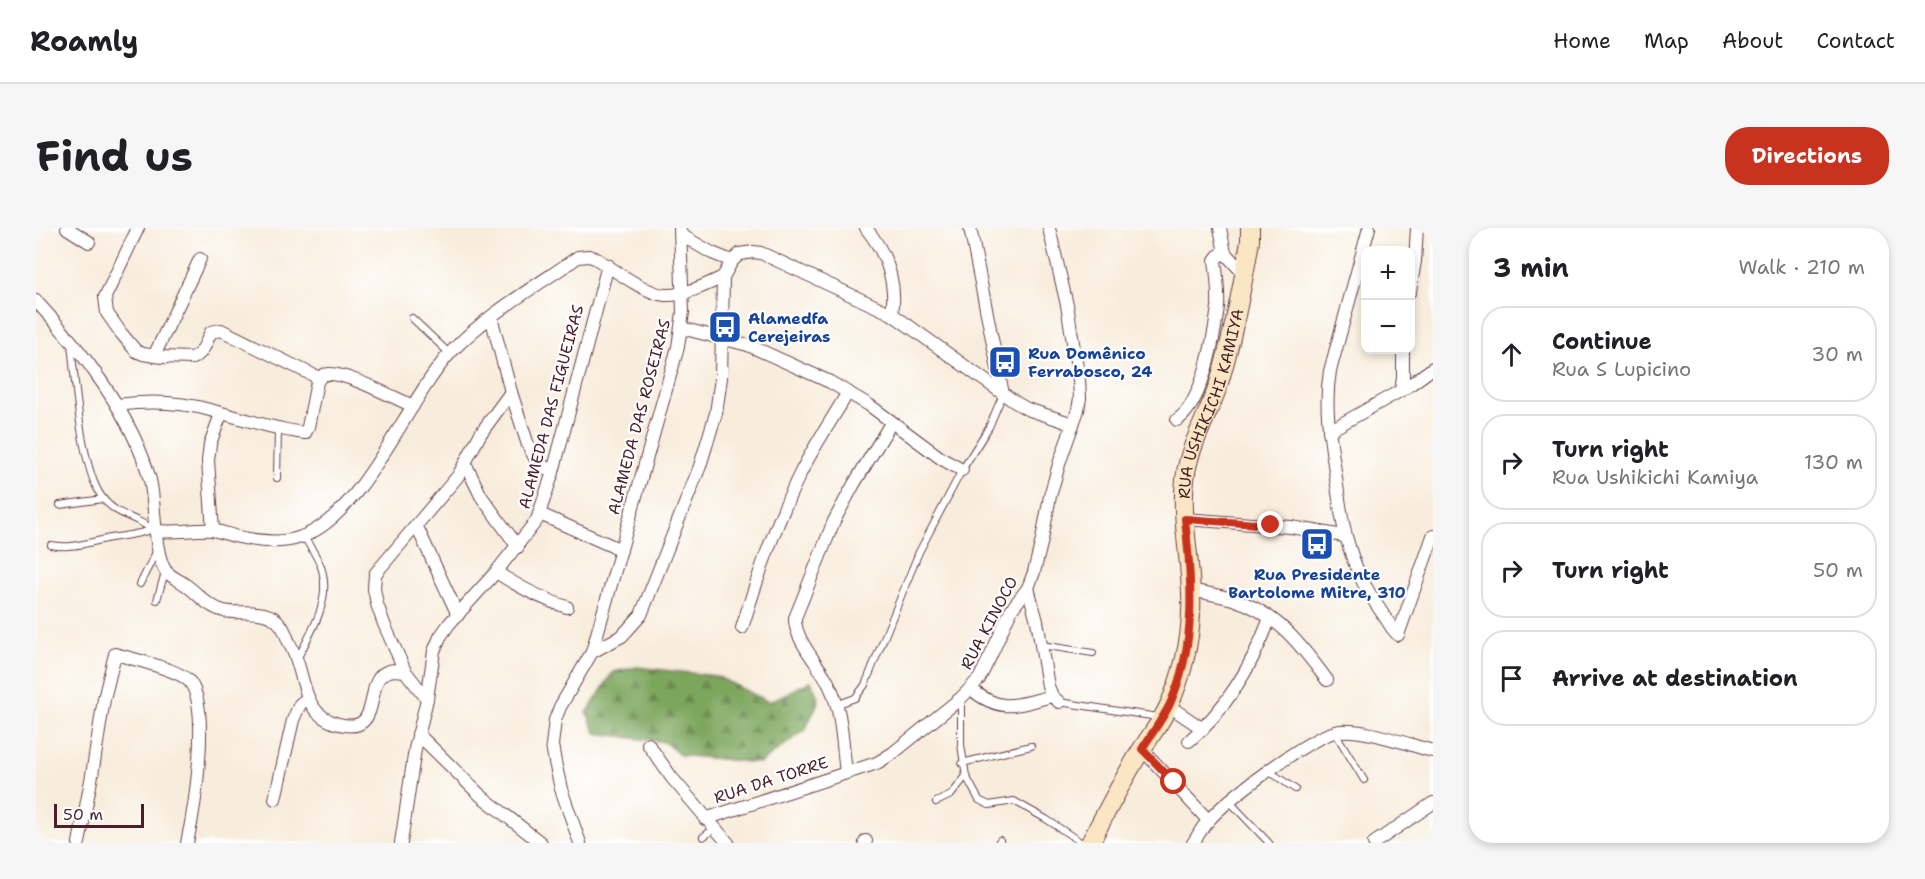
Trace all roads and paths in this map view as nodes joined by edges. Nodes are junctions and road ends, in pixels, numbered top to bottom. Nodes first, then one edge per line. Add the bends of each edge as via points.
1 (67, 228) edge
2 (138, 228) edge
3 (866, 228) edge
4 (970, 228) edge
5 (1049, 228) edge
6 (1220, 228) edge
7 (1250, 228) edge
8 (1369, 228) edge
9 (1417, 228) edge
10 (680, 232) edge
11 (89, 242) dead end
12 (1366, 246) edge
13 (1225, 253) junction
14 (200, 259) dead end
15 (732, 261) junction
16 (1415, 261) edge
17 (608, 265) junction
18 (1361, 270) edge
19 (1244, 274) junction
20 (723, 277) junction
21 (682, 292) junction
22 (36, 301) edge
23 (892, 314) junction
24 (491, 317) junction
25 (412, 318) dead end
26 (681, 327) junction
27 (720, 337) junction
28 (70, 340) junction
29 (450, 354) junction
30 (1403, 354) edge
31 (154, 356) junction
32 (1433, 368) edge
33 (319, 378) junction
34 (1401, 390) junction
35 (511, 392) junction
36 (848, 392) junction
37 (1003, 394) junction
38 (117, 405) junction
39 (413, 406) junction
40 (221, 414) junction
41 (1178, 420) dead end
42 (891, 423) junction
43 (1072, 424) junction
44 (278, 429) junction
45 (1329, 431) junction
46 (465, 463) junction
47 (962, 470) junction
48 (553, 472) junction
49 (277, 478) dead end
50 (102, 499) junction
51 (60, 505) dead end
52 (540, 514) junction
53 (1185, 519) junction
54 (417, 527) junction
55 (155, 530) junction
56 (213, 530) junction
57 (1344, 536) junction
58 (1433, 536) edge
59 (304, 537) junction
60 (51, 545) dead end
61 (518, 546) junction
62 (159, 548) junction
63 (621, 550) junction
64 (166, 571) junction
65 (496, 572) junction
66 (140, 584) dead end
67 (1028, 588) junction
68 (1191, 590) junction
69 (157, 600) dead end
70 (567, 607) dead end
71 (458, 615) junction
72 (1270, 618) junction
73 (742, 628) dead end
74 (1040, 645) junction
75 (592, 652) junction
76 (1093, 653) dead end
77 (297, 659) junction
78 (405, 671) junction
79 (1328, 680) dead end
80 (970, 689) junction
81 (308, 698) junction
82 (961, 698) junction
83 (427, 699) junction
84 (1055, 699) junction
85 (836, 705) junction
86 (1165, 712) junction
87 (1203, 729) junction
88 (1336, 731) junction
89 (418, 734) junction
90 (1190, 741) dead end
91 (648, 744) dead end
92 (1031, 746) dead end
93 (1142, 749) junction
94 (1433, 751) edge
95 (962, 763) junction
96 (1268, 771) junction
97 (846, 773) junction
98 (966, 776) junction
99 (1364, 780) dead end
100 (1295, 789) dead end
101 (275, 799) dead end
102 (936, 802) dead end
103 (1230, 802) junction
104 (1433, 803) edge
105 (705, 819) junction
106 (1208, 820) junction
107 (715, 828) junction
108 (703, 837) dead end
109 (405, 842) edge
110 (79, 843) edge
111 (187, 843) edge
112 (541, 843) edge
113 (580, 843) edge
114 (728, 843) edge
115 (1082, 843) edge
116 (1090, 843) edge
117 (1193, 843) edge
118 (1269, 843) edge
119 (1374, 843) edge

1 - 11 street
2 - 31 street via 104,301 110,318 131,346
3 - 23 street via 891,274
4 - 37 street
5 - 43 street, RUA KINOCO via 1066,297 1079,380 1080,398
6 - 13 street
7 - 19 main road, RUA USHIKICHI KAMIYA
8 - 12 street
9 - 16 street
10 - 15 street
10 - 21 street, ALAMEDA DAS ROSEIRAS
13 - 19 street
13 - 41 street via 1215,260 1218,308 1204,372 1191,406
14 - 31 street
15 - 20 street
15 - 23 street via 746,252 761,253
17 - 21 street via 655,293
17 - 24 street via 589,256 579,257
17 - 48 street, ALAMEDA DAS FIGUEIRAS
18 - 45 street via 1330,371
19 - 53 main road, RUA USHIKICHI KAMIYA via 1219,384 1189,458
20 - 21 street
20 - 27 street
21 - 26 street, ALAMEDA DAS ROSEIRAS
22 - 28 street
23 - 37 street
24 - 29 street
24 - 35 street
25 - 29 lane
26 - 27 street
26 - 63 street, ALAMEDA DAS ROSEIRAS
27 - 36 street via 748,345
27 - 75 street via 721,378 716,413 700,466 641,615 622,636
28 - 38 street
28 - 50 lane via 86,455
29 - 39 street
30 - 34 street
31 - 33 street via 197,356 211,332 221,330
32 - 34 street
33 - 39 street via 339,375
33 - 44 street via 305,433
34 - 45 street
35 - 46 street
35 - 48 street via 528,445 536,460
36 - 42 street
36 - 73 street via 787,502 762,562
37 - 43 street via 1027,409
37 - 47 lane via 989,427
38 - 40 street via 171,404
38 - 55 street via 150,481
39 - 59 street via 358,491
40 - 44 street
40 - 56 street via 208,461
42 - 47 street
42 - 85 street via 834,521 795,618 797,631 827,680
43 - 67 street, RUA KINOCO
44 - 49 lane
45 - 57 street
46 - 54 street
46 - 61 street via 481,496
47 - 85 lane via 919,552 865,685 855,698
48 - 52 street, ALAMEDA DAS FIGUEIRAS
50 - 51 lane
50 - 55 lane
52 - 61 street, ALAMEDA DAS FIGUEIRAS
52 - 63 street
53 - 57 street via 1291,527
53 - 68 main road, RUA USHIKICHI KAMIYA
54 - 71 street
54 - 78 street via 375,574 377,604
55 - 56 street
55 - 60 lane via 71,547
55 - 62 street
56 - 59 street via 265,541
57 - 58 street via 1358,573 1398,635
59 - 77 lane via 322,568 324,582 319,616
61 - 65 street, ALAMEDA DAS FIGUEIRAS
62 - 64 street
62 - 66 lane
63 - 75 street, ALAMEDA DAS ROSEIRAS
64 - 69 lane
64 - 77 street via 220,610 274,618 282,625
65 - 70 street via 525,591
65 - 71 street, ALAMEDA DAS FIGUEIRAS
67 - 74 street
67 - 80 street, RUA KINOCO via 1011,610 979,679
68 - 72 street via 1234,600
68 - 86 main road, RUA USHIKICHI KAMIYA via 1187,644
71 - 83 street, ALAMEDA DAS FIGUEIRAS via 434,651
72 - 79 street via 1298,641
72 - 87 street via 1252,661 1220,711
74 - 76 lane
74 - 84 street via 1044,672
75 - 113 street, ALAMEDA DAS ROSEIRAS via 560,707 552,731 561,789
77 - 81 street
78 - 81 street via 381,675 369,714 357,724 341,725 324,719
78 - 83 street
80 - 82 street, RUA KINOCO
80 - 84 street via 1002,706
81 - 101 street via 296,710
82 - 95 lane
82 - 97 street, RUA KINOCO via 884,759
83 - 89 street, ALAMEDA DAS FIGUEIRAS
84 - 86 lane
85 - 97 street
86 - 87 street
86 - 93 main road, RUA USHIKICHI KAMIYA
87 - 90 street
88 - 94 street via 1365,732
88 - 96 street
88 - 99 lane
89 - 109 street, ALAMEDA DAS FIGUEIRAS
89 - 112 street via 480,795
91 - 105 street
92 - 95 lane
93 - 106 street
93 - 116 main road, RUA USHIKICHI KAMIYA
95 - 98 lane
96 - 100 lane
96 - 103 street
97 - 105 street, RUA DA TORRE
98 - 102 lane via 951,795
98 - 115 lane via 979,800 989,805 1014,801
103 - 106 street
103 - 118 lane
104 - 119 street
105 - 107 street
106 - 117 street
107 - 108 lane
107 - 114 street
110 - 111 street via 115,654 175,672 195,692 200,748

